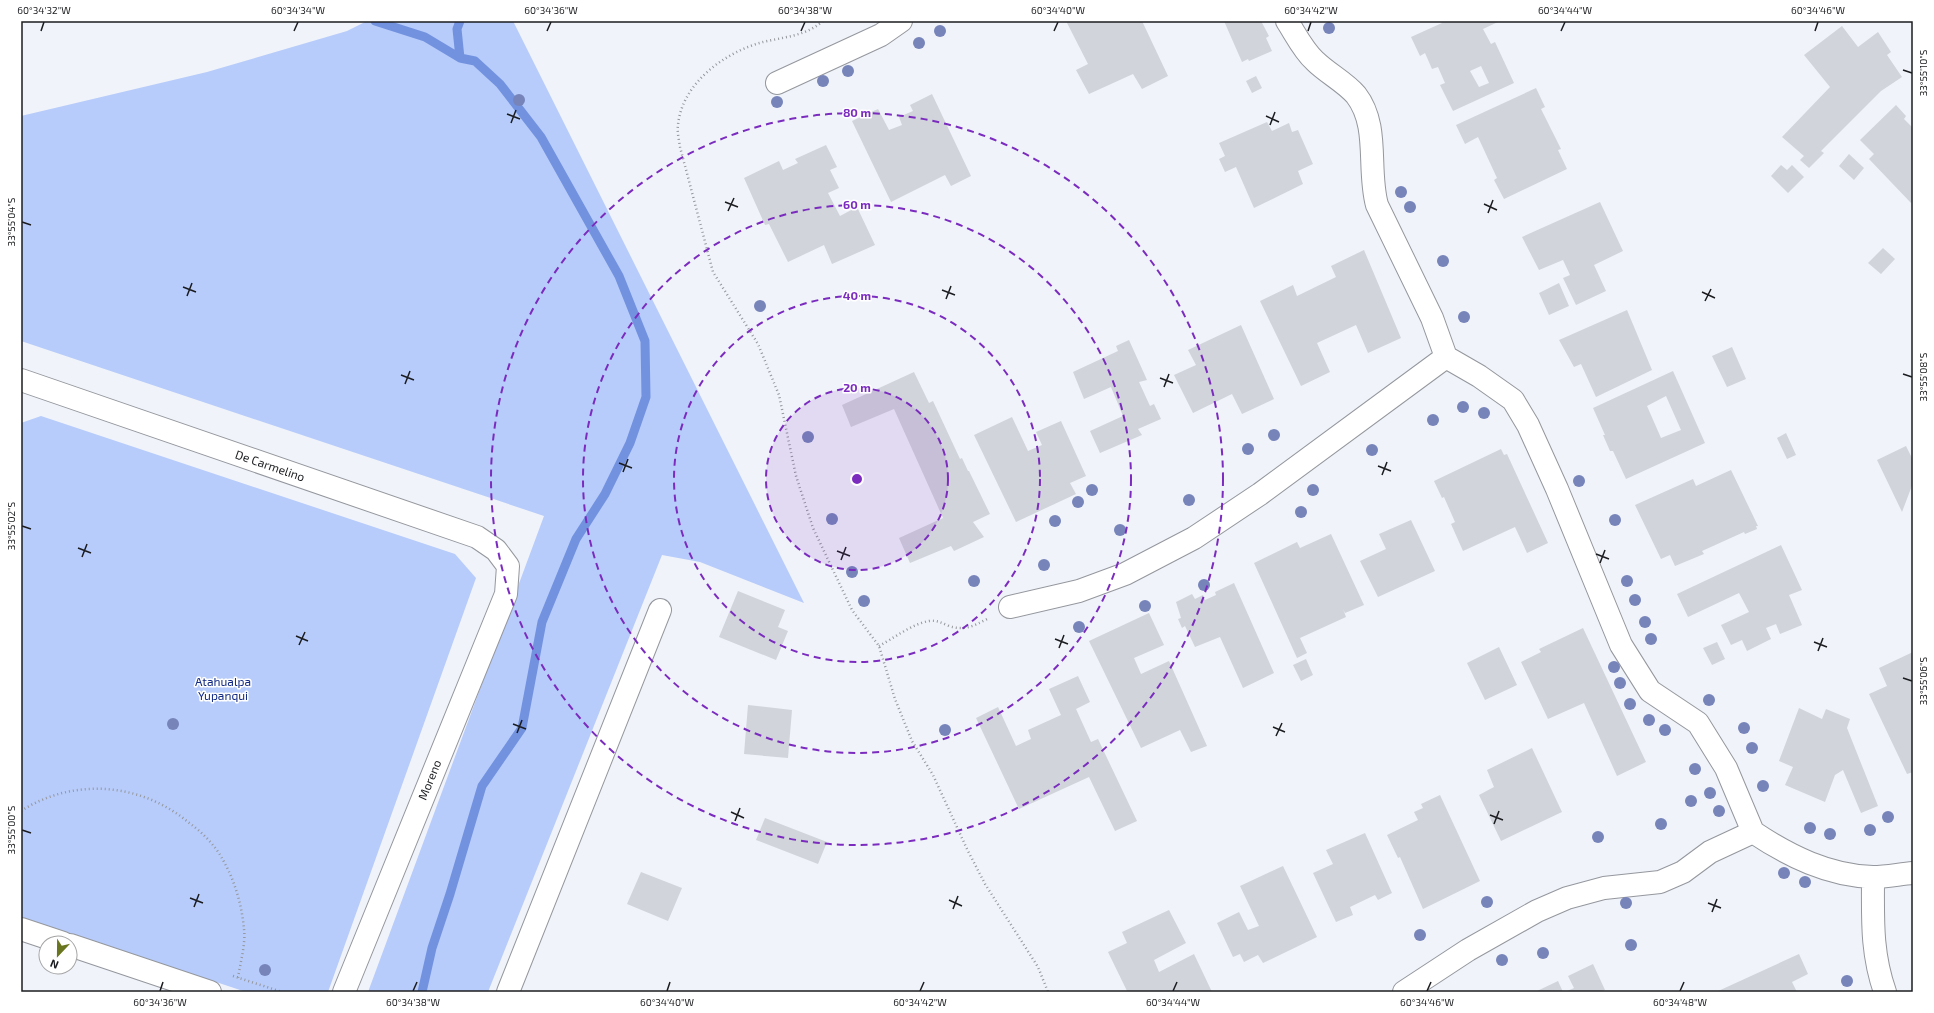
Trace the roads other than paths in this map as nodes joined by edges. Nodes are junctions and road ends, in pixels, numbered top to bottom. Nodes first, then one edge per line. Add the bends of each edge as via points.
1 (902, 21) edge
2 (1287, 21) edge
3 (777, 83) dead end
4 (1446, 357) junction
5 (21, 380) edge
6 (508, 566) joint
7 (1010, 607) road end
8 (660, 610) dead end
9 (1753, 832) junction
10 (1913, 873) edge
11 (1873, 877) junction
12 (21, 929) edge
13 (39, 935) edge
14 (78, 948) edge
15 (210, 992) edge
16 (344, 992) edge
17 (508, 992) edge
18 (1404, 992) edge
19 (1885, 992) edge

1 - 3 street via 882,35
2 - 4 street via 1315,61 1356,94 1365,113 1372,135 1372,189 1377,205 1432,318
4 - 7 street via 1260,494 1194,538 1125,574 1079,591
4 - 9 street via 1513,400 1528,424 1557,489 1621,645 1650,691 1698,723 1726,768
5 - 6 street, De Carmelino via 477,537 496,550
6 - 16 street, Moreno via 506,594
8 - 17 street
9 - 11 street via 1803,861 1840,872
9 - 18 street via 1710,852 1683,872 1660,882 1604,888 1567,898 1468,950
10 - 11 street
11 - 19 street via 1874,942 1878,971
12 - 13 street
14 - 15 street

